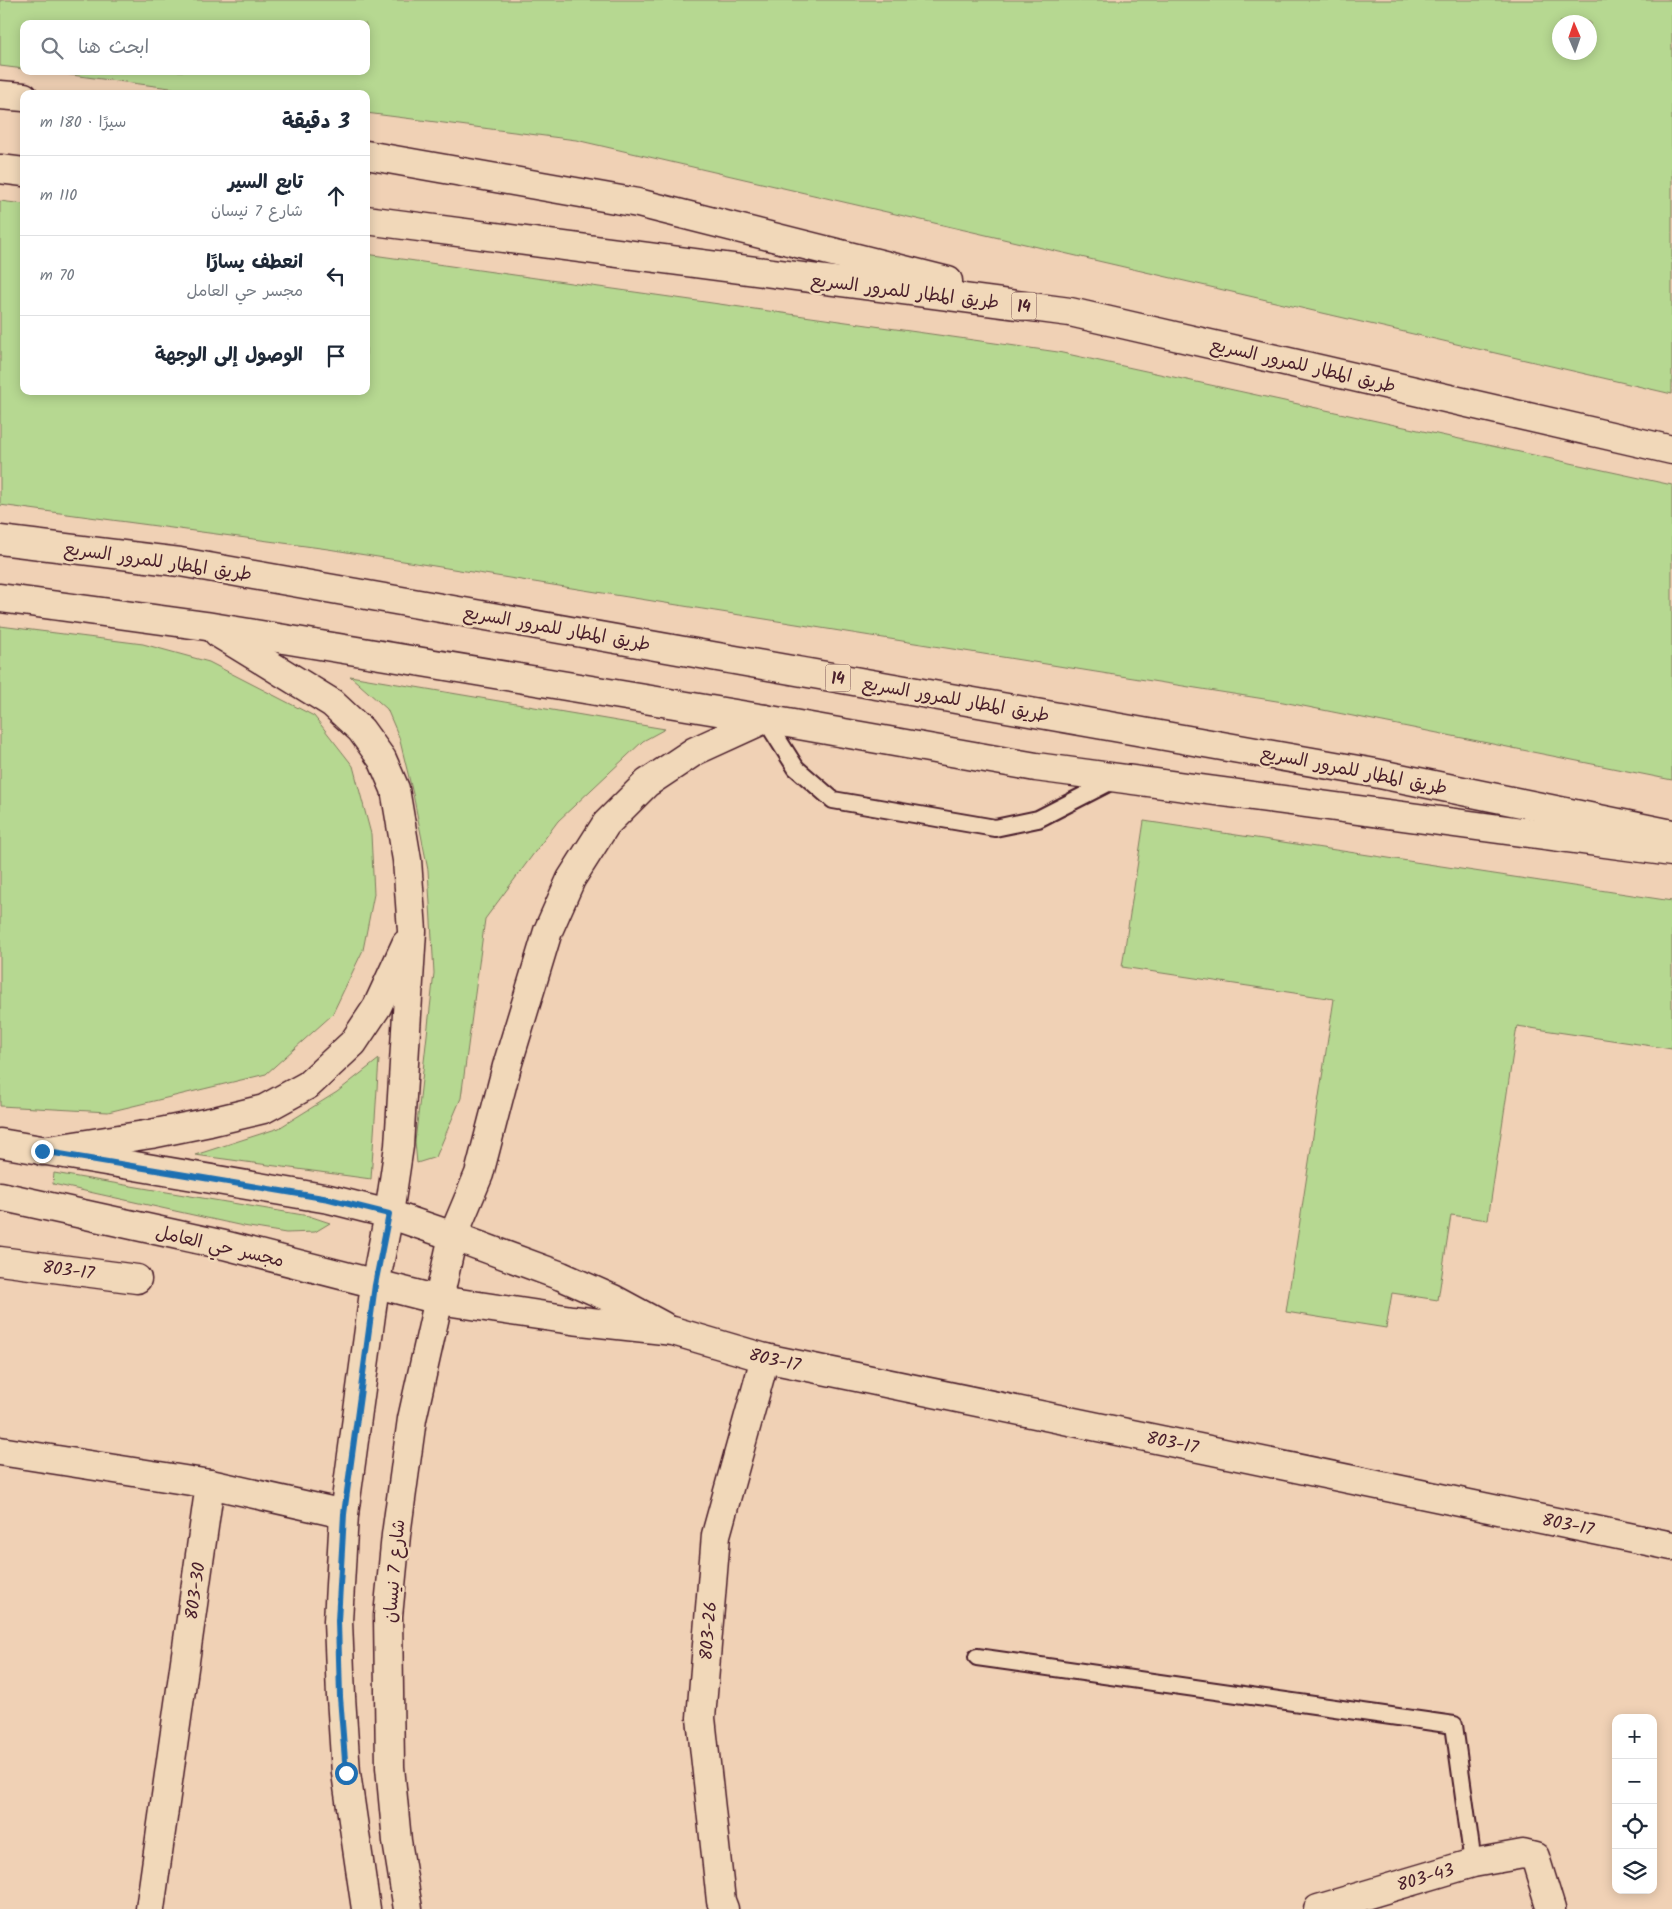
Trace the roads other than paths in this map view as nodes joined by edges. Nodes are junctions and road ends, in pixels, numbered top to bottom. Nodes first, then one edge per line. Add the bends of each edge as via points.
1 (0, 94) edge
2 (20, 97) edge
3 (370, 156) edge
4 (0, 169) edge
5 (20, 172) edge
6 (370, 221) edge
7 (1070, 312) junction
8 (1672, 450) edge
9 (0, 540) edge
10 (0, 598) edge
11 (206, 626) junction
12 (765, 719) junction
13 (1118, 778) junction
14 (1672, 834) edge
15 (1672, 852) edge
16 (412, 931) junction
17 (0, 1143) edge
18 (42, 1151) junction
19 (0, 1196) edge
20 (389, 1214) junction
21 (453, 1236) junction
22 (0, 1260) edge
23 (137, 1279) dead end
24 (375, 1285) junction
25 (439, 1300) junction
26 (673, 1331) junction
27 (765, 1358) junction
28 (0, 1451) edge
29 (210, 1484) junction
30 (344, 1514) junction
31 (1672, 1546) edge
32 (977, 1656) dead end
33 (1473, 1863) junction
34 (150, 1909) edge
35 (366, 1909) edge
36 (408, 1909) edge
37 (724, 1909) edge
38 (1318, 1909) edge
39 (1551, 1909) edge

1 - 2 main road
3 - 7 main road via 638,203
4 - 5 main road
6 - 7 main road, طريق المطار للمرور السريع / 14
7 - 8 main road, طريق المطار للمرور السريع / 14
9 - 14 main road, طريق المطار للمرور السريع / 14 via 190,564 1375,773
10 - 11 main road
11 - 12 main road
11 - 16 main road via 332,703 361,730 382,759 395,789 406,851
12 - 13 main road via 1036,767
12 - 13 lane via 796,768 833,800 995,828 1038,819
12 - 21 main road, شارع 7 نيسان via 695,751 647,783 606,824 571,879 548,931 478,1174
13 - 15 main road
16 - 18 main road via 377,1006 358,1036 308,1085 264,1109 151,1134
16 - 20 main road via 400,1146
17 - 18 main road
18 - 20 main road via 329,1199
19 - 24 main road, مجسر حي العامل via 224,1245
20 - 21 main road
20 - 24 main road
21 - 25 main road, شارع 7 نيسان
21 - 26 main road, 803-17 via 561,1276
22 - 23 main road, 803-17
24 - 25 main road, مجسر حي العامل
24 - 30 main road
25 - 26 main road, 803-17
25 - 36 main road, شارع 7 نيسان via 412,1419 388,1616 390,1766
26 - 27 main road, 803-17
27 - 31 main road, 803-17
27 - 37 main road, 803-26 via 716,1535 701,1718
28 - 29 main road
29 - 30 main road
29 - 34 main road, 803-30
30 - 35 main road via 338,1621 340,1697 346,1773
32 - 33 lane via 1454,1725
33 - 38 main road, 803-43
33 - 39 main road, 803-43 via 1523,1854 1535,1857

